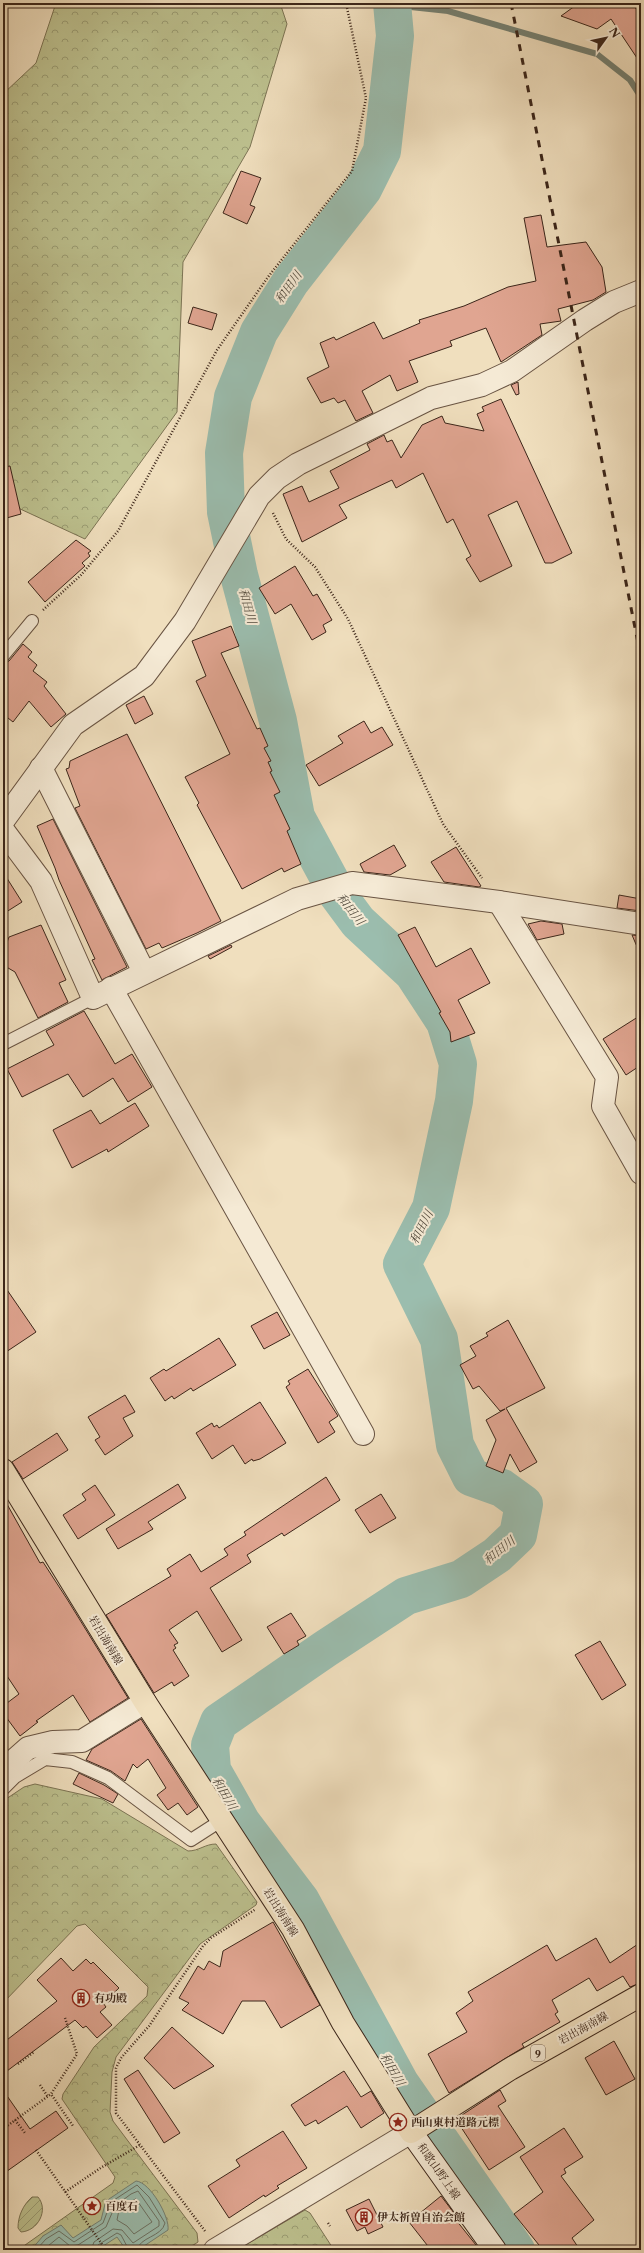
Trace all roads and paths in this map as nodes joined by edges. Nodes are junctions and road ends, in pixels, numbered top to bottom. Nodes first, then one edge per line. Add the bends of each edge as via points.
1 (346, 3) edge
2 (641, 291) edge
3 (259, 496) junction
4 (32, 620) joint
5 (3, 656) edge
6 (41, 768) junction
7 (3, 821) edge
8 (3, 830) edge
9 (499, 902) junction
10 (641, 924) edge
11 (144, 972) junction
12 (102, 993) junction
13 (3, 1044) edge
14 (641, 1174) edge
15 (363, 1434) dead end
16 (3, 1470) edge
17 (144, 1702) junction
18 (3, 1770) edge
19 (3, 1789) edge
20 (222, 1820) junction
21 (273, 1898) junction
22 (641, 1995) edge
23 (66, 2018) dead end
24 (34, 2052) dead end
25 (18, 2064) dead end
26 (40, 2085) dead end
27 (51, 2094) junction
28 (48, 2096) junction
29 (15, 2120) junction
30 (73, 2126) dead end
31 (3, 2129) edge
32 (415, 2129) junction
33 (25, 2133) dead end
34 (140, 2145) junction
35 (36, 2150) dead end
36 (65, 2192) junction
37 (216, 2249) edge
38 (106, 2250) edge
39 (495, 2250) edge

1 - 4 path via 366,98 352,171 268,277 217,350 118,531 81,575
2 - 3 street via 614,302 512,371 482,385 431,398 298,464 277,478
3 - 6 street via 185,621 144,676 73,725
3 - 9 path via 272,510 286,539 315,567 348,619 444,824
4 - 5 lane
6 - 7 street
6 - 11 street
8 - 12 street via 41,881
9 - 10 street
9 - 11 street via 352,883 297,899
9 - 14 street via 607,1077 603,1106
11 - 12 street
12 - 13 lane
12 - 15 street
16 - 17 main road, 岩出海南線
17 - 18 street via 82,1741 53,1742 28,1748
17 - 20 main road, 岩出海南線
19 - 20 lane via 15,1777 45,1759 72,1762 108,1778 191,1840
20 - 21 main road, 岩出海南線
21 - 32 main road, 岩出海南線 via 293,1929 343,2023
21 - 34 path via 211,1938 203,1946 149,2026 121,2058 116,2068 116,2113
22 - 32 main road, 岩出海南線 / 9 via 510,2069
23 - 27 path via 77,2054
24 - 25 path
26 - 28 path
27 - 28 path
27 - 30 path
28 - 29 path
29 - 31 path
29 - 33 path
32 - 37 street
32 - 39 street, 和歌山野上線
34 - 36 path
34 - 37 path
35 - 36 path
36 - 38 path

